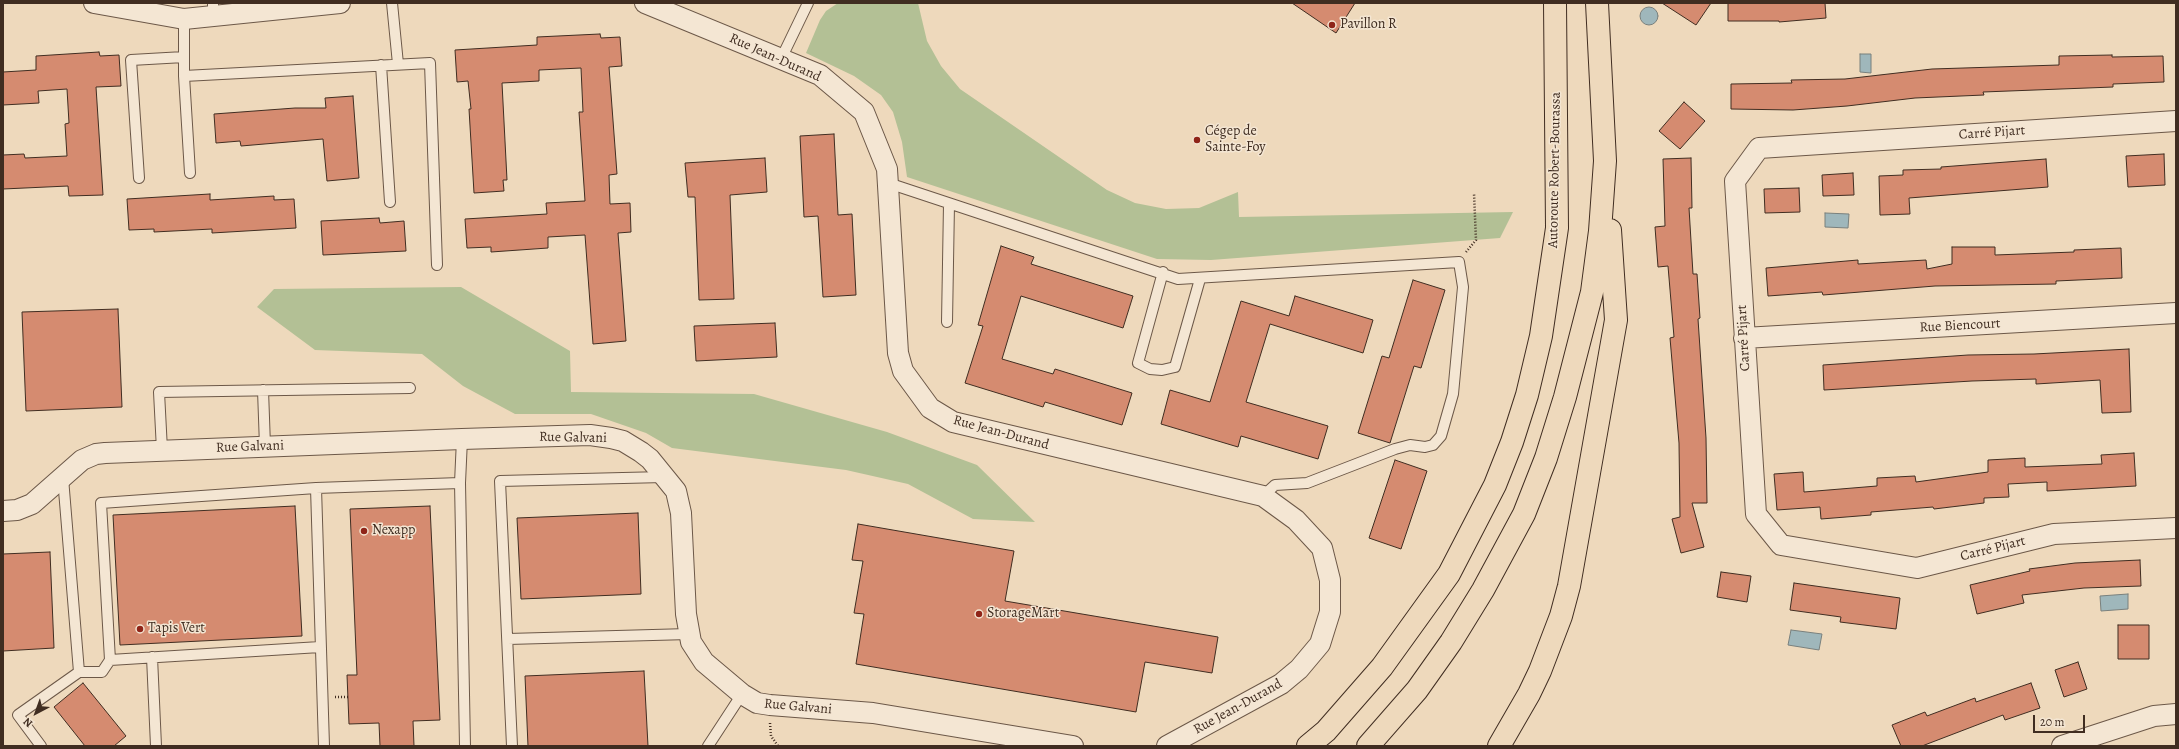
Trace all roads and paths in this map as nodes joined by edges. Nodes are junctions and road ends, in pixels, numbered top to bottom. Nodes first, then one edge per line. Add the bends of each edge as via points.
1 (94, 3) edge
2 (340, 3) edge
3 (392, 3) edge
4 (645, 3) edge
5 (808, 3) edge
6 (1541, 3) edge
7 (1555, 3) edge
8 (1597, 3) edge
9 (213, 10) edge
10 (184, 19) junction
11 (184, 56) junction
12 (781, 59) junction
13 (398, 64) junction
14 (381, 65) junction
15 (184, 76) junction
16 (1557, 121) junction
17 (2176, 121) edge
18 (1605, 161) junction
19 (190, 173) dead end
20 (139, 178) dead end
21 (888, 183) junction
22 (1474, 193) dead end
23 (390, 202) dead end
24 (949, 204) junction
25 (1476, 240) dead end
26 (437, 265) dead end
27 (1163, 272) junction
28 (1200, 279) junction
29 (2176, 314) edge
30 (947, 322) dead end
31 (1744, 338) junction
32 (410, 388) dead end
33 (263, 390) junction
34 (462, 439) junction
35 (265, 446) junction
36 (162, 450) junction
37 (664, 477) junction
38 (63, 478) junction
39 (460, 484) junction
40 (316, 488) junction
41 (1264, 496) junction
42 (3, 511) edge
43 (2176, 528) edge
44 (689, 634) junction
45 (508, 639) junction
46 (320, 647) junction
47 (152, 657) junction
48 (110, 660) junction
49 (79, 672) junction
50 (742, 694) junction
51 (1529, 694) junction
52 (770, 705) junction
53 (2176, 714) edge
54 (41, 746) edge
55 (156, 746) edge
56 (324, 746) edge
57 (465, 746) edge
58 (512, 746) edge
59 (708, 746) edge
60 (778, 746) edge
61 (1073, 746) edge
62 (1167, 746) edge
63 (1308, 746) edge
64 (1368, 746) edge
65 (1499, 746) edge
66 (1511, 746) edge
67 (2062, 746) edge

1 - 10 street
2 - 9 street
3 - 13 lane
4 - 12 street, Rue Jean-Durand
5 - 12 lane
6 - 16 highway
7 - 16 highway, Autoroute Robert-Bourassa
8 - 18 highway
9 - 10 street
10 - 11 lane
11 - 15 lane
11 - 20 lane via 131,60
12 - 21 street, Rue Jean-Durand via 820,75 864,112 887,169
13 - 14 lane
13 - 26 lane via 430,62
14 - 15 lane
14 - 23 lane
15 - 19 lane
16 - 63 highway, Autoroute Robert-Bourassa via 1557,228 1542,328 1527,395 1495,485 1449,574 1382,667 1326,731
17 - 31 street, Carré Pijart via 1759,148 1735,181
18 - 51 highway via 1616,320 1569,586 1550,645
18 - 64 highway via 1592,292 1565,397 1546,458 1524,514 1452,642 1417,690
21 - 24 lane
21 - 41 street, Rue Jean-Durand via 898,353 903,371 930,408 953,422
22 - 25 path
24 - 27 lane
24 - 30 lane
27 - 28 lane via 1178,279
27 - 28 lane via 1138,363 1150,369 1175,367
28 - 41 lane via 1459,262 1462,287 1453,394 1441,436 1433,445 1410,445 1395,449 1307,483 1275,485
29 - 31 street, Rue Biencourt
31 - 43 street, Carré Pijart via 1756,514 1781,545 1917,568 2054,534
32 - 33 lane
33 - 35 lane
33 - 36 lane via 159,392
34 - 35 street, Rue Galvani
34 - 37 street, Rue Galvani via 601,436 623,441 641,452
34 - 39 lane
35 - 36 street, Rue Galvani
36 - 38 street, Rue Galvani via 96,454 82,460
37 - 44 street, Rue Galvani via 676,491 681,513
37 - 45 lane via 500,481
38 - 42 street, Rue Galvani via 32,504 17,510
38 - 49 lane
39 - 40 lane
39 - 57 lane
40 - 46 lane
40 - 48 lane via 101,503
41 - 62 street, Rue Jean-Durand via 1296,520 1322,548 1330,580 1330,612 1320,644 1299,669 1281,684
44 - 45 lane
44 - 50 street, Rue Galvani via 704,662
45 - 58 lane
46 - 47 lane
46 - 56 lane
47 - 48 lane
47 - 55 lane
48 - 49 lane via 102,672
49 - 54 lane via 18,715
50 - 52 street, Rue Galvani via 757,703
50 - 59 lane
51 - 65 highway
51 - 66 highway
52 - 60 path via 771,736
52 - 61 street, Rue Galvani via 873,713
53 - 67 street via 2154,716

